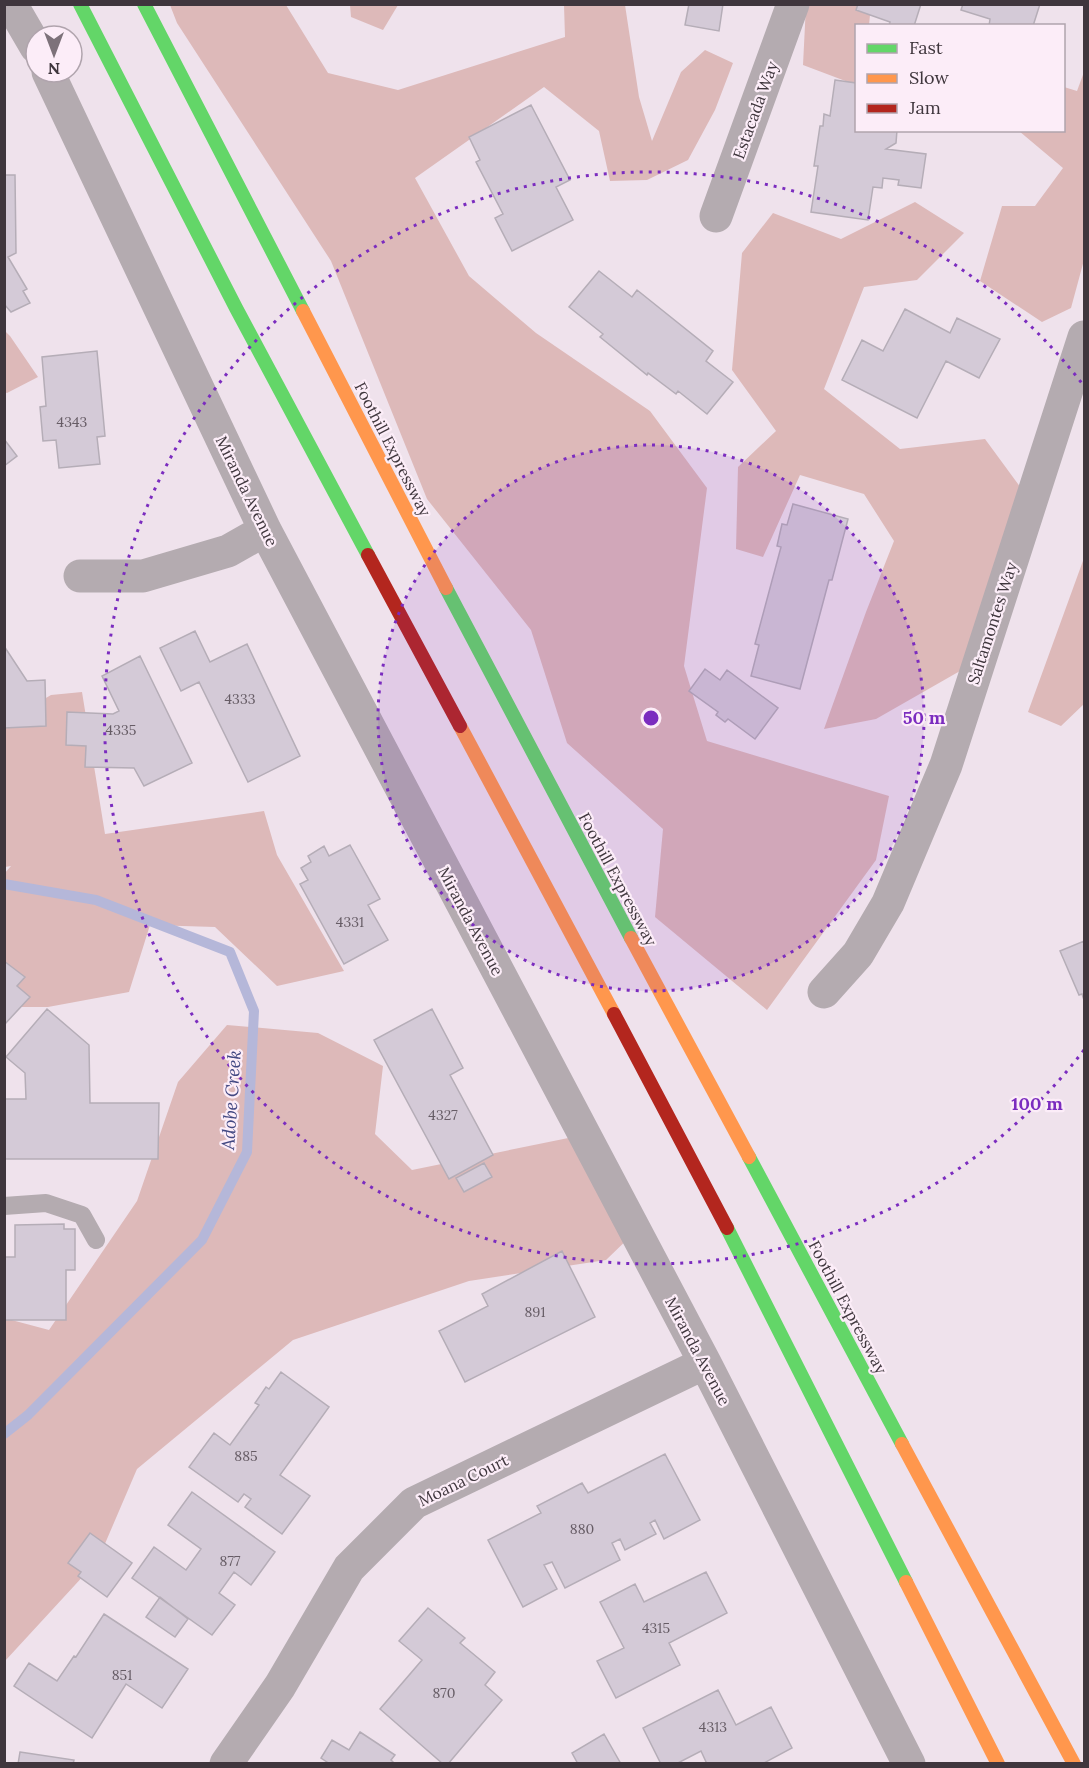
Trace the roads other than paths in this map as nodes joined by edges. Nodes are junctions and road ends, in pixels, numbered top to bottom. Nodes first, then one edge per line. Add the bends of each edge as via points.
1 (11, 4) edge
2 (80, 4) edge
3 (144, 4) edge
4 (794, 4) edge
5 (24, 26) edge
6 (54, 84) edge
7 (716, 216) dead end
8 (1084, 337) edge
9 (265, 530) junction
10 (80, 576) dead end
11 (824, 992) dead end
12 (4, 1206) edge
13 (96, 1240) dead end
14 (705, 1363) junction
15 (226, 1764) edge
16 (909, 1764) edge
17 (998, 1764) edge
18 (1074, 1764) edge

1 - 5 street
2 - 17 highway via 236,308 705,1184
3 - 18 highway, Foothill Expressway via 507,706
4 - 7 street, Estacada Way
6 - 9 street, Miranda Avenue
8 - 11 street, Saltamontes Way via 946,765 888,903 858,954
9 - 10 street via 228,551 143,576
9 - 14 street, Miranda Avenue
12 - 13 lane via 46,1203 82,1215
14 - 15 street, Moana Court via 414,1503 349,1568 280,1686
14 - 16 street, Miranda Avenue

